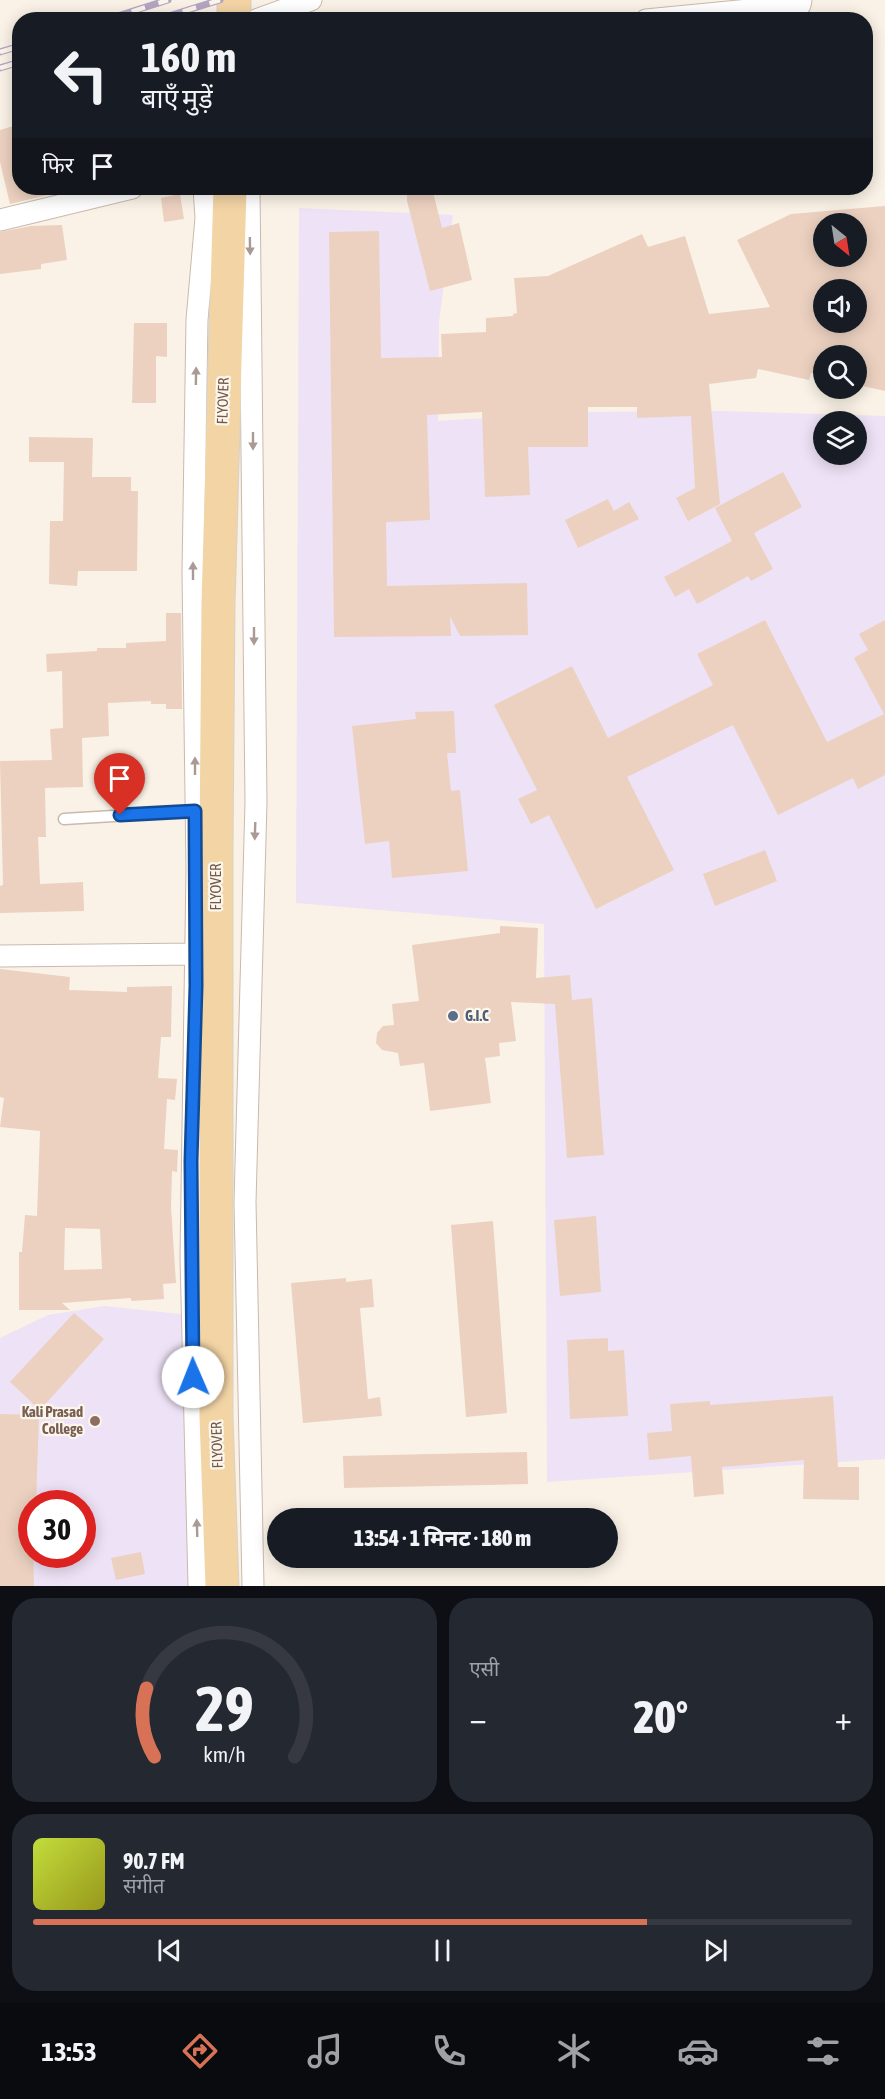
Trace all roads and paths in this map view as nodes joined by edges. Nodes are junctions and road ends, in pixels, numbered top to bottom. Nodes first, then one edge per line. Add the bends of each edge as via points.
1 (311, 0) edge
2 (801, 0) edge
3 (278, 12) edge
4 (728, 12) edge
5 (103, 195) edge
6 (204, 195) edge
7 (230, 195) edge
8 (249, 195) edge
9 (0, 220) edge
10 (195, 811) junction
11 (64, 819) dead end
12 (196, 954) junction
13 (0, 956) edge
14 (199, 1586) edge
15 (222, 1586) edge
16 (253, 1586) edge

1 - 3 street
2 - 4 street via 800,5
5 - 9 street
10 -> 6 street via 193,550 197,320
7 - 15 main road, FLYOVER via 216,836 216,1417
8 -> 16 street via 255,802 245,1202
10 - 11 lane
10 - 12 street
12 - 13 street
14 -> 12 street via 191,1257

